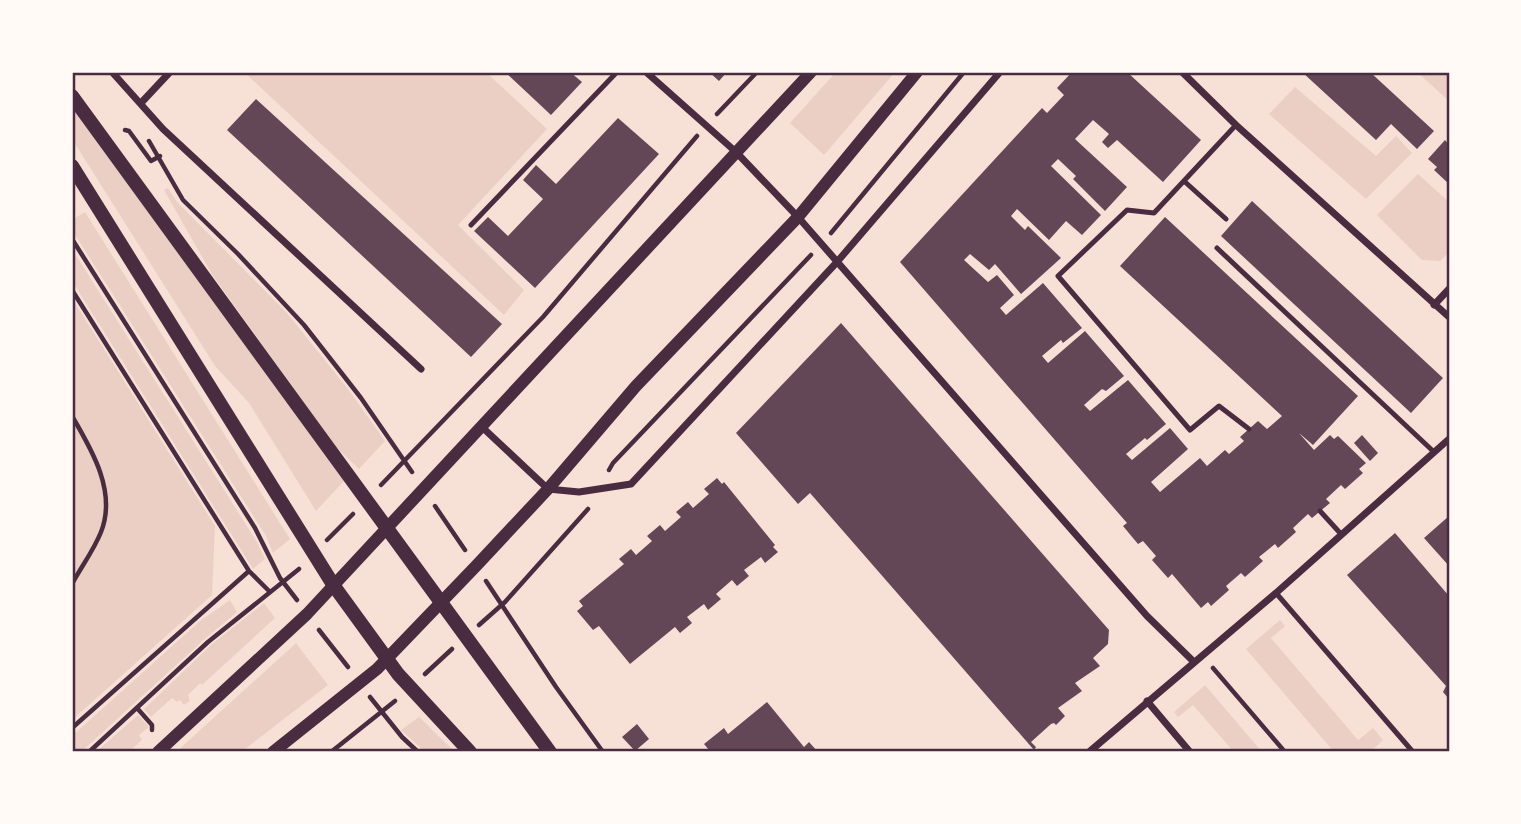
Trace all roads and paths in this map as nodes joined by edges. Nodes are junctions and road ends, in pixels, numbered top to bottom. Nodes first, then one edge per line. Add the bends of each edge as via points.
1 (112, 72) edge
2 (170, 72) edge
3 (617, 72) edge
4 (646, 72) edge
5 (757, 72) edge
6 (811, 72) edge
7 (917, 72) edge
8 (964, 72) edge
9 (1000, 72) edge
10 (1182, 72) edge
11 (72, 96) edge
12 (141, 103) junction
13 (706, 125) junction
14 (1236, 125) junction
15 (125, 131) dead end
16 (146, 137) dead end
17 (176, 142) junction
18 (736, 152) junction
19 (159, 157) junction
20 (72, 166) edge
21 (1184, 181) junction
22 (798, 217) junction
23 (1226, 219) dead end
24 (471, 225) dead end
25 (72, 239) edge
26 (822, 244) junction
27 (1217, 248) dead end
28 (837, 262) junction
29 (1449, 289) edge
30 (72, 290) edge
31 (1434, 305) junction
32 (1449, 317) edge
33 (421, 369) dead end
34 (72, 416) edge
35 (482, 426) junction
36 (1249, 429) dead end
37 (1449, 439) edge
38 (1434, 452) junction
39 (405, 461) junction
40 (423, 489) junction
41 (548, 489) junction
42 (598, 489) junction
43 (366, 500) junction
44 (1320, 511) dead end
45 (387, 527) junction
46 (1340, 534) junction
47 (314, 554) junction
48 (476, 566) junction
49 (249, 571) junction
50 (283, 582) junction
51 (72, 584) edge
52 (334, 586) junction
53 (270, 592) junction
54 (1276, 593) junction
55 (441, 602) junction
56 (502, 605) junction
57 (307, 614) junction
58 (466, 637) junction
59 (387, 659) junction
60 (1194, 662) junction
61 (360, 684) junction
62 (410, 687) junction
63 (1147, 701) junction
64 (137, 708) junction
65 (382, 713) junction
66 (72, 728) edge
67 (152, 734) dead end
68 (89, 752) edge
69 (158, 752) edge
70 (273, 752) edge
71 (331, 752) edge
72 (418, 752) edge
73 (470, 752) edge
74 (550, 752) edge
75 (603, 752) edge
76 (1089, 752) edge
77 (1190, 752) edge
78 (1285, 752) edge
79 (1413, 752) edge

1 - 12 street
2 - 12 street
3 - 24 lane
4 - 13 street
5 - 13 path
6 - 18 street
7 - 22 street
8 - 26 path
9 - 28 street
10 - 14 street
11 - 43 main road
12 - 17 street
13 - 18 street
13 - 39 path via 543,317
14 - 21 lane
14 - 31 street
15 - 19 path via 150,161
16 - 19 path
17 - 19 path
17 - 33 street
18 - 22 street
18 - 35 street
19 - 39 path via 183,200 304,325
20 - 47 main road
21 - 23 lane
21 - 36 lane via 1154,213 1126,210 1058,276 1190,430 1219,406
22 - 26 street
22 - 41 street via 636,386
25 - 50 path via 255,528
26 - 28 street
26 - 42 path via 613,463
27 - 38 lane
28 - 42 street via 631,484
28 - 60 street via 1147,616
29 - 31 street
30 - 49 path
31 - 32 street
34 - 51 path via 96,463 107,507 100,534
35 - 40 street
35 - 41 street
37 - 38 street
38 - 46 street
39 - 40 path
39 - 43 path
40 - 45 street
40 - 48 path
41 - 42 street
41 - 48 street
42 - 56 path via 584,515
43 - 45 main road
43 - 47 path
44 - 46 lane
45 - 52 street
45 - 55 main road
46 - 54 street
47 - 50 path
47 - 52 main road
48 - 55 street
48 - 56 path
49 - 53 path
49 - 66 path
50 - 53 path
50 - 57 path
52 - 57 street
52 - 59 main road
53 - 64 path
54 - 60 street
54 - 79 lane
55 - 58 main road
55 - 59 street
56 - 58 path
56 - 75 path
57 - 61 path
57 - 69 street
58 - 62 path
58 - 74 main road
59 - 61 street
59 - 62 main road
60 - 63 street
60 - 78 path via 1211,665
61 - 65 path
61 - 70 street
62 - 65 path
62 - 73 main road
63 - 76 street
63 - 77 street
64 - 67 path via 152,725
64 - 68 path
65 - 71 path
65 - 72 path

